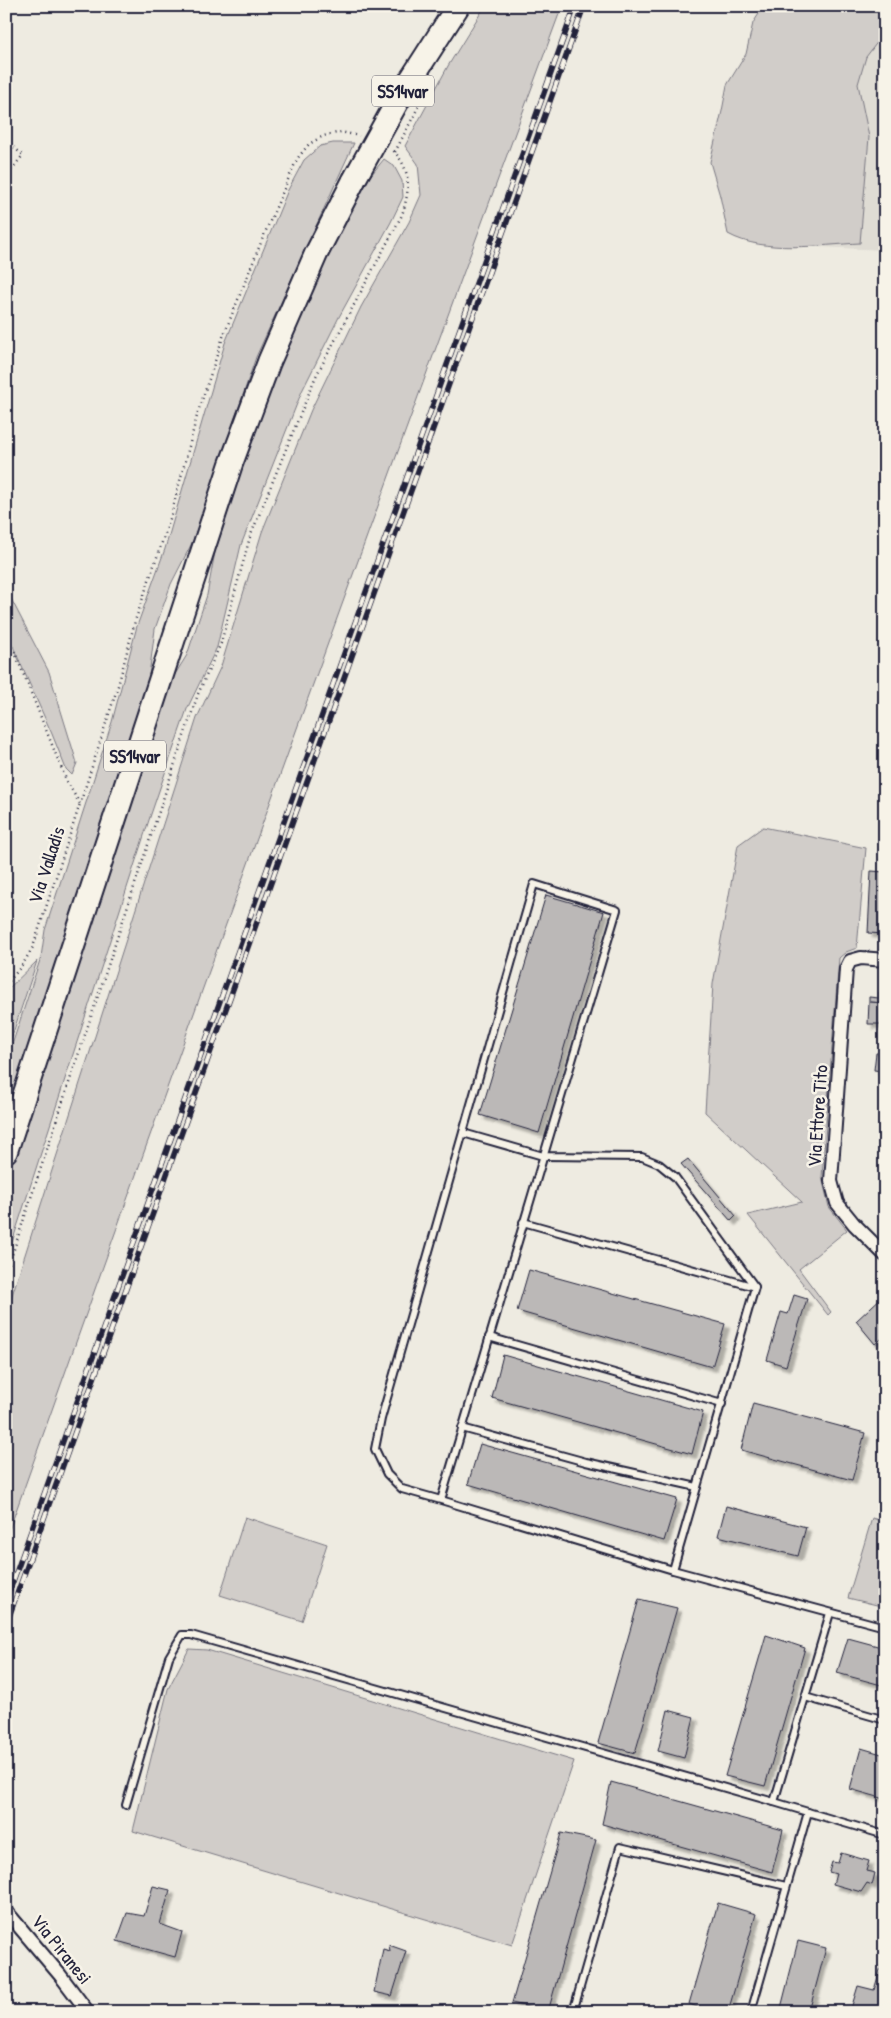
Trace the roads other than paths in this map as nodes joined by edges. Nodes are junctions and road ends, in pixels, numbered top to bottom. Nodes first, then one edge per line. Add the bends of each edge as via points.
1 (458, 6) edge
2 (885, 960) edge
3 (463, 1133) junction
4 (6, 1152) edge
5 (543, 1156) junction
6 (523, 1222) junction
7 (885, 1255) edge
8 (755, 1287) junction
9 (490, 1337) junction
10 (722, 1404) junction
11 (462, 1428) junction
12 (698, 1487) junction
13 (441, 1500) junction
14 (673, 1570) junction
15 (830, 1613) junction
16 (885, 1627) edge
17 (804, 1697) junction
18 (885, 1720) edge
19 (774, 1802) junction
20 (126, 1805) dead end
21 (808, 1812) junction
22 (885, 1836) edge
23 (786, 1886) junction
24 (6, 1911) edge
25 (88, 2012) edge
26 (573, 2012) edge
27 (751, 2012) edge

1 - 4 highway, SS14var, bridge via 400,95 354,180 316,254 269,362 230,464
2 - 7 street, Via Ettore Tito via 861,958 850,961 846,969 831,1182 837,1202
3 - 5 lane
3 - 5 lane via 534,884 617,910
3 - 13 lane via 381,1419 375,1450 387,1474 402,1489
5 - 6 lane
5 - 8 lane via 642,1157 659,1164 675,1177
6 - 8 lane
6 - 9 lane
8 - 10 lane
9 - 10 lane
9 - 11 lane
10 - 12 lane
11 - 12 lane via 586,1462
11 - 13 lane
12 - 14 lane
13 - 14 lane
14 - 15 lane
15 - 16 lane
15 - 17 lane
17 - 18 lane
17 - 19 lane
19 - 20 lane via 182,1635 169,1657
19 - 21 lane
21 - 22 lane
21 - 23 lane
23 - 26 lane via 620,1847
23 - 27 lane
24 - 25 street, Via Piranesi

